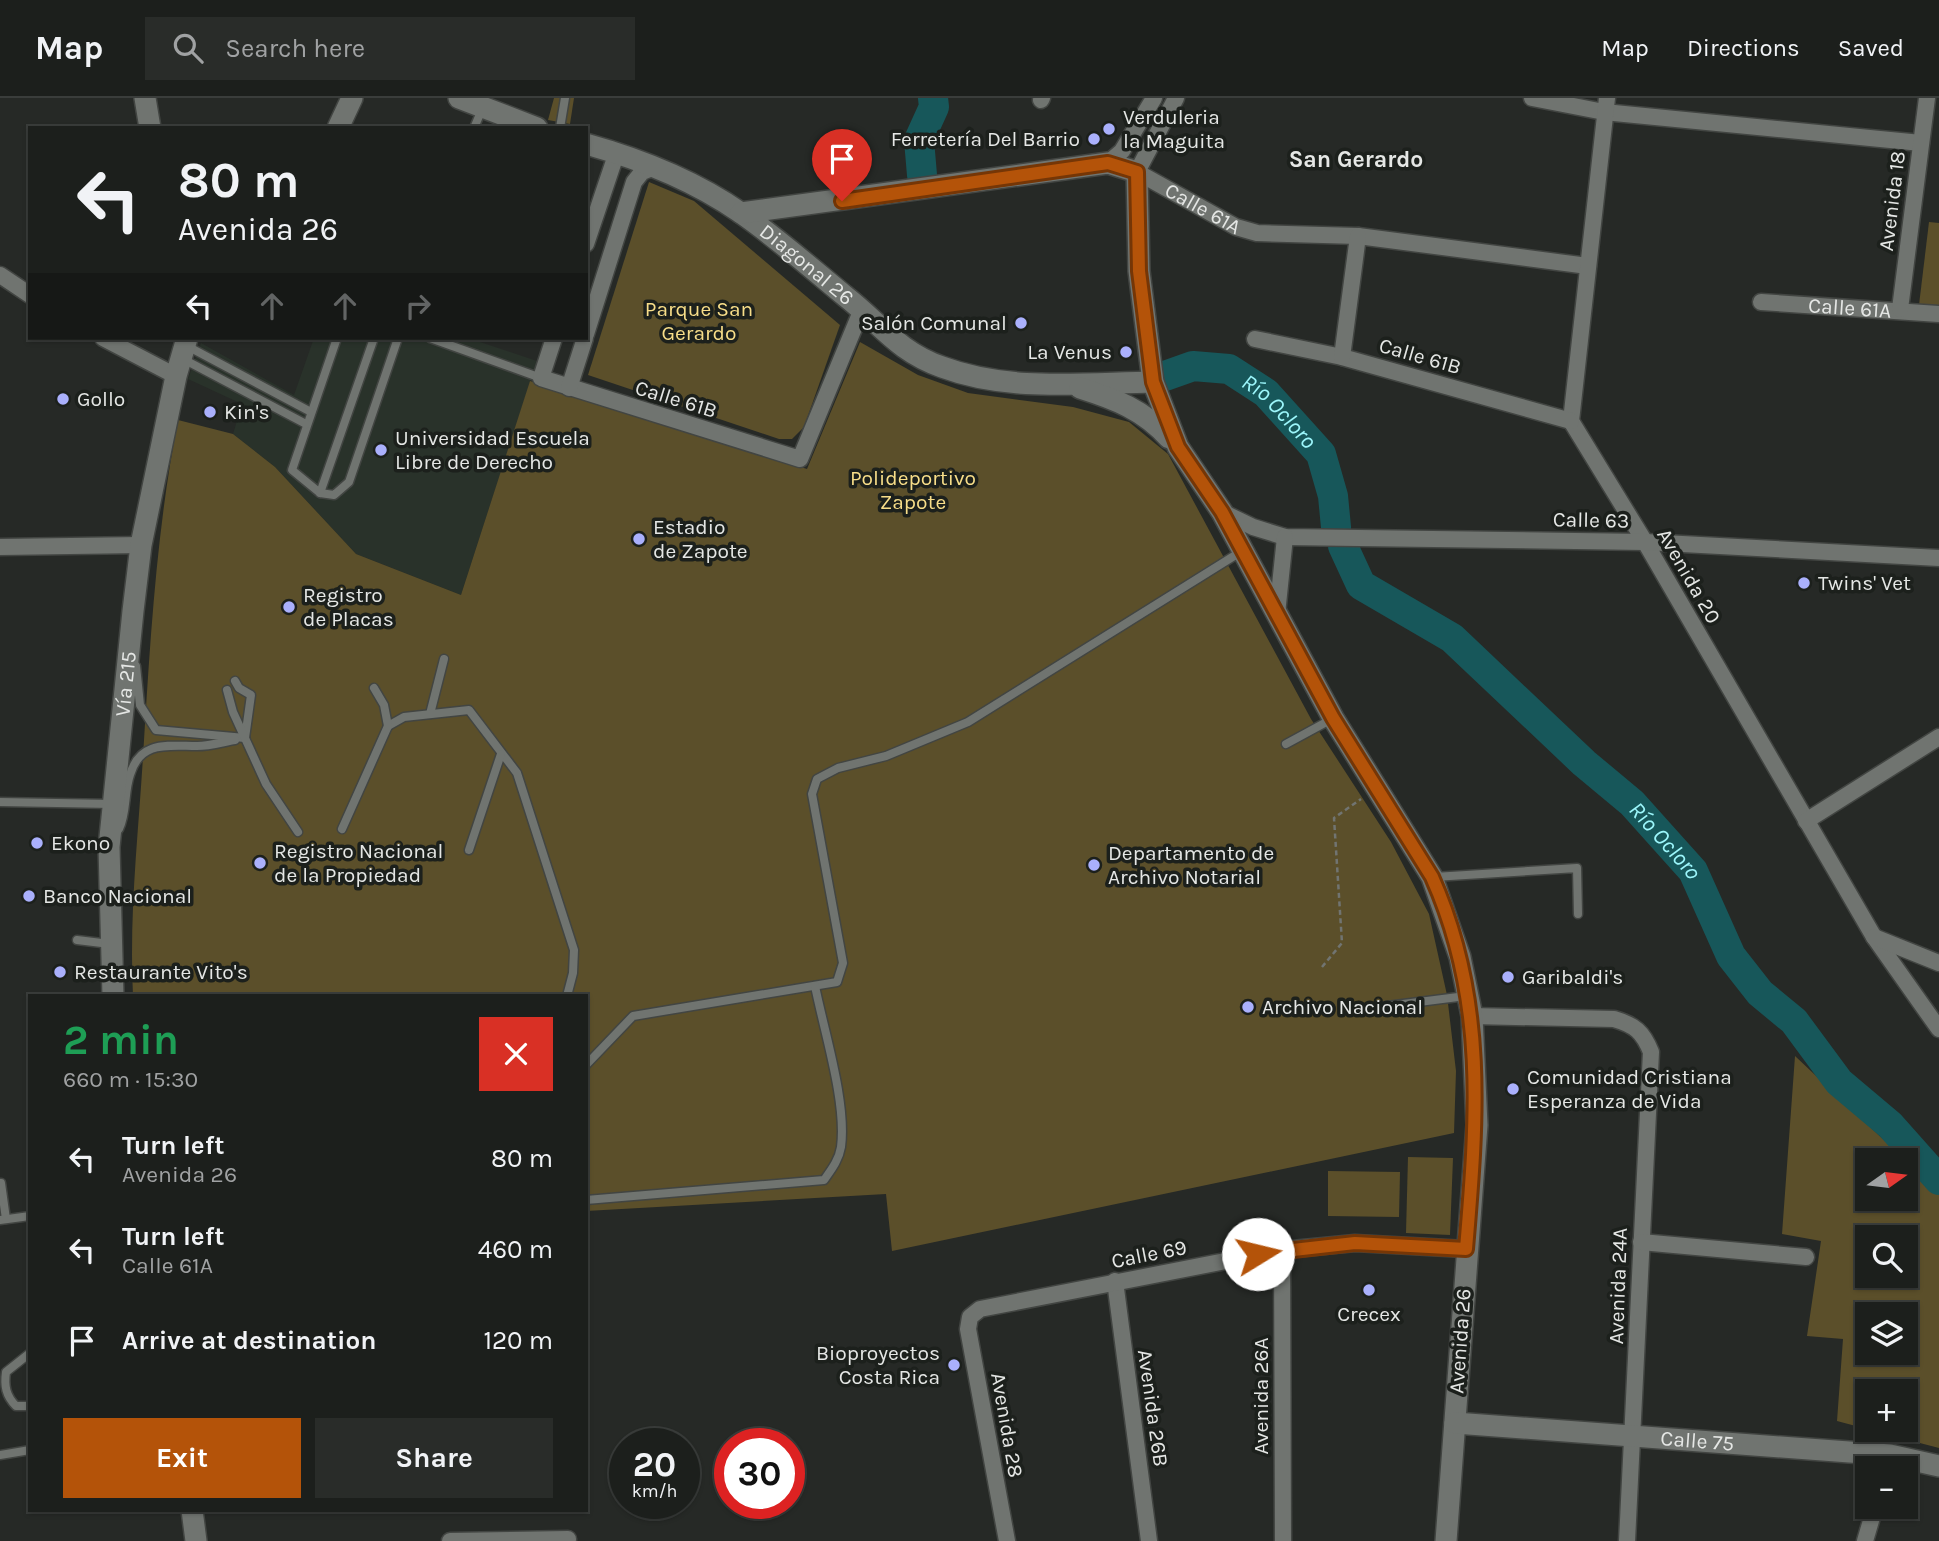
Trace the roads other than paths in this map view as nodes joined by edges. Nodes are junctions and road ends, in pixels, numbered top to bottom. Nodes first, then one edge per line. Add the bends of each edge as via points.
1 (145, 98) edge
2 (459, 98) edge
3 (565, 98) edge
4 (1154, 98) edge
5 (1176, 98) edge
6 (1532, 98) edge
7 (1927, 98) edge
8 (353, 99) edge
9 (1605, 105) edge
10 (483, 107) junction
11 (150, 126) edge
12 (339, 126) edge
13 (475, 126) edge
14 (532, 126) edge
15 (560, 126) edge
16 (1921, 143) junction
17 (588, 145) edge
18 (617, 152) junction
19 (1108, 163) junction
20 (654, 167) junction
21 (1137, 172) junction
22 (815, 205) junction
23 (741, 213) junction
24 (1358, 236) junction
25 (588, 238) edge
26 (782, 246) junction
27 (1588, 266) junction
28 (0, 275) edge
29 (28, 294) edge
30 (1761, 302) dead end
31 (862, 309) junction
32 (1900, 309) junction
33 (1939, 314) edge
34 (588, 330) edge
35 (1255, 339) dead end
36 (115, 340) edge
37 (336, 340) edge
38 (373, 340) edge
39 (397, 340) edge
40 (436, 340) edge
41 (553, 340) edge
42 (585, 340) edge
43 (180, 351) edge
44 (1342, 356) junction
45 (541, 378) junction
46 (1153, 382) junction
47 (1064, 383) junction
48 (569, 388) junction
49 (310, 412) junction
50 (1572, 421) junction
51 (306, 424) junction
52 (1178, 447) junction
53 (320, 493) junction
54 (1222, 512) junction
55 (1285, 537) junction
56 (1645, 542) junction
57 (141, 545) junction
58 (0, 547) edge
59 (1242, 551) junction
60 (1939, 558) edge
61 (132, 611) junction
62 (1277, 617) junction
63 (444, 659) dead end
64 (235, 681) dead end
65 (374, 688) dead end
66 (227, 690) dead end
67 (430, 714) junction
68 (1333, 718) junction
69 (388, 726) junction
70 (1939, 737) edge
71 (245, 738) junction
72 (1286, 744) dead end
73 (501, 754) junction
74 (0, 802) edge
75 (113, 804) junction
76 (1806, 821) junction
77 (342, 829) dead end
78 (298, 832) dead end
79 (110, 846) junction
80 (469, 850) dead end
81 (1432, 877) junction
82 (1578, 914) dead end
83 (1874, 937) junction
84 (78, 940) dead end
85 (110, 944) junction
86 (1939, 963) edge
87 (815, 986) junction
88 (113, 994) edge
89 (568, 994) edge
90 (1471, 1006) junction
91 (1348, 1011) dead end
92 (1939, 1028) edge
93 (588, 1062) edge
94 (1, 1182) edge
95 (588, 1200) edge
96 (28, 1216) edge
97 (3, 1220) edge
98 (1641, 1242) junction
99 (1466, 1249) junction
100 (1282, 1250) junction
101 (1806, 1256) dead end
102 (1115, 1281) junction
103 (970, 1317) joint
104 (28, 1355) edge
105 (28, 1406) edge
106 (1455, 1423) junction
107 (1634, 1435) junction
108 (28, 1450) edge
109 (0, 1455) edge
110 (1855, 1458) edge
111 (1918, 1464) edge
112 (1939, 1466) edge
113 (192, 1512) edge
114 (1871, 1519) edge
115 (568, 1539) edge
116 (197, 1541) edge
117 (450, 1541) edge
118 (1007, 1541) edge
119 (1149, 1541) edge
120 (1283, 1541) edge
121 (1446, 1541) edge
122 (1628, 1541) edge
123 (1865, 1541) edge

1 - 11 street
2 - 10 street
3 - 15 lane
4 - 19 street via 1122,151
5 - 21 street, Avenida 26
6 - 9 street
7 - 16 street, Avenida 18
8 - 12 street
9 - 16 street
9 - 27 street
10 - 13 lane
10 - 14 street
16 - 32 street, Avenida 18
17 - 18 street, Diagonal 26
18 - 20 street, Diagonal 26
18 - 25 street
19 - 21 street, Calle 61A
19 - 22 street, Calle 61A
20 - 23 street, Diagonal 26
20 - 34 street via 634,182
21 - 24 street, Calle 61A via 1237,227 1257,233
21 - 46 street, Avenida 26 via 1139,271
22 - 23 street, Calle 61A
22 - 26 street via 786,226
23 - 26 street, Diagonal 26
24 - 27 street, Calle 61A
24 - 44 street
26 - 31 street, Diagonal 26
27 - 50 street
28 - 29 street
30 - 32 street, Calle 61A
31 - 47 street, Diagonal 26 via 899,346 941,367 984,380
31 - 48 street, Calle 61B via 800,459
32 - 33 street, Calle 61A
35 - 44 street, Calle 61B
36 - 43 street
37 - 49 lane
38 - 53 lane
39 - 53 lane via 349,482 334,495
40 - 45 lane
41 - 45 street
42 - 48 street
43 - 49 lane
43 - 51 lane
43 - 57 street, Vía 215
44 - 50 street, Calle 61B
45 - 48 street, Calle 61B
46 - 47 street, Diagonal 26
46 - 52 street, Avenida 26
47 - 52 street, Diagonal 26 via 1132,407 1152,419
49 - 51 lane
50 - 56 street, Avenida 20
51 - 53 lane via 292,470
52 - 54 street, Avenida 26
54 - 55 street, Calle 63
54 - 59 street, Avenida 26
55 - 56 street, Calle 63
55 - 62 street
56 - 60 street, Calle 63
56 - 76 street, Avenida 20
57 - 58 street
57 - 61 street, Vía 215
59 - 62 street, Avenida 26
59 - 87 lane via 968,722 817,779 812,794 843,963 837,982
61 - 71 lane via 140,705 156,730
61 - 75 street, Vía 215
62 - 68 street, Avenida 26
63 - 67 lane
64 - 71 lane via 251,695
65 - 69 lane via 384,705
66 - 71 lane
67 - 69 lane via 404,716
67 - 73 lane via 470,710
68 - 72 lane
68 - 81 street, Avenida 26
69 - 77 lane
70 - 76 street
71 - 78 lane via 266,784
71 - 79 lane via 199,746 156,745 146,750 130,775 122,825
73 - 80 lane
73 - 89 lane via 517,773 574,950
74 - 75 lane
75 - 79 street, Vía 215
76 - 83 street, Avenida 20
79 - 85 street, Vía 215
81 - 82 lane via 1577,868
81 - 90 street, Avenida 26 via 1445,905
83 - 86 street
83 - 92 street, Avenida 20
84 - 85 lane
85 - 88 street, Vía 215
87 - 93 lane via 633,1016
87 - 95 lane via 840,1111 841,1147 824,1180
90 - 91 lane
90 - 98 street, Avenida 24A via 1614,1019 1632,1024 1644,1035 1652,1071
90 - 99 street, Avenida 26 via 1476,1125
94 - 97 lane
96 - 97 lane
98 - 101 street
98 - 107 street, Avenida 24A
99 - 100 street, Calle 69 via 1355,1243
99 - 106 street, Avenida 26
100 - 102 street, Calle 69
100 - 120 street, Avenida 26A
102 - 103 street, Calle 69 via 980,1309
102 - 119 street, Avenida 26B
103 - 118 street, Avenida 28 via 968,1329
104 - 105 lane via 6,1372 5,1383 10,1400 16,1406
106 - 107 street, Calle 75
106 - 121 street, Avenida 26
107 - 110 street, Calle 75
107 - 122 street, Avenida 24A
108 - 109 lane
111 - 112 street, Calle 75
113 - 116 street
114 - 123 street
115 - 117 street

